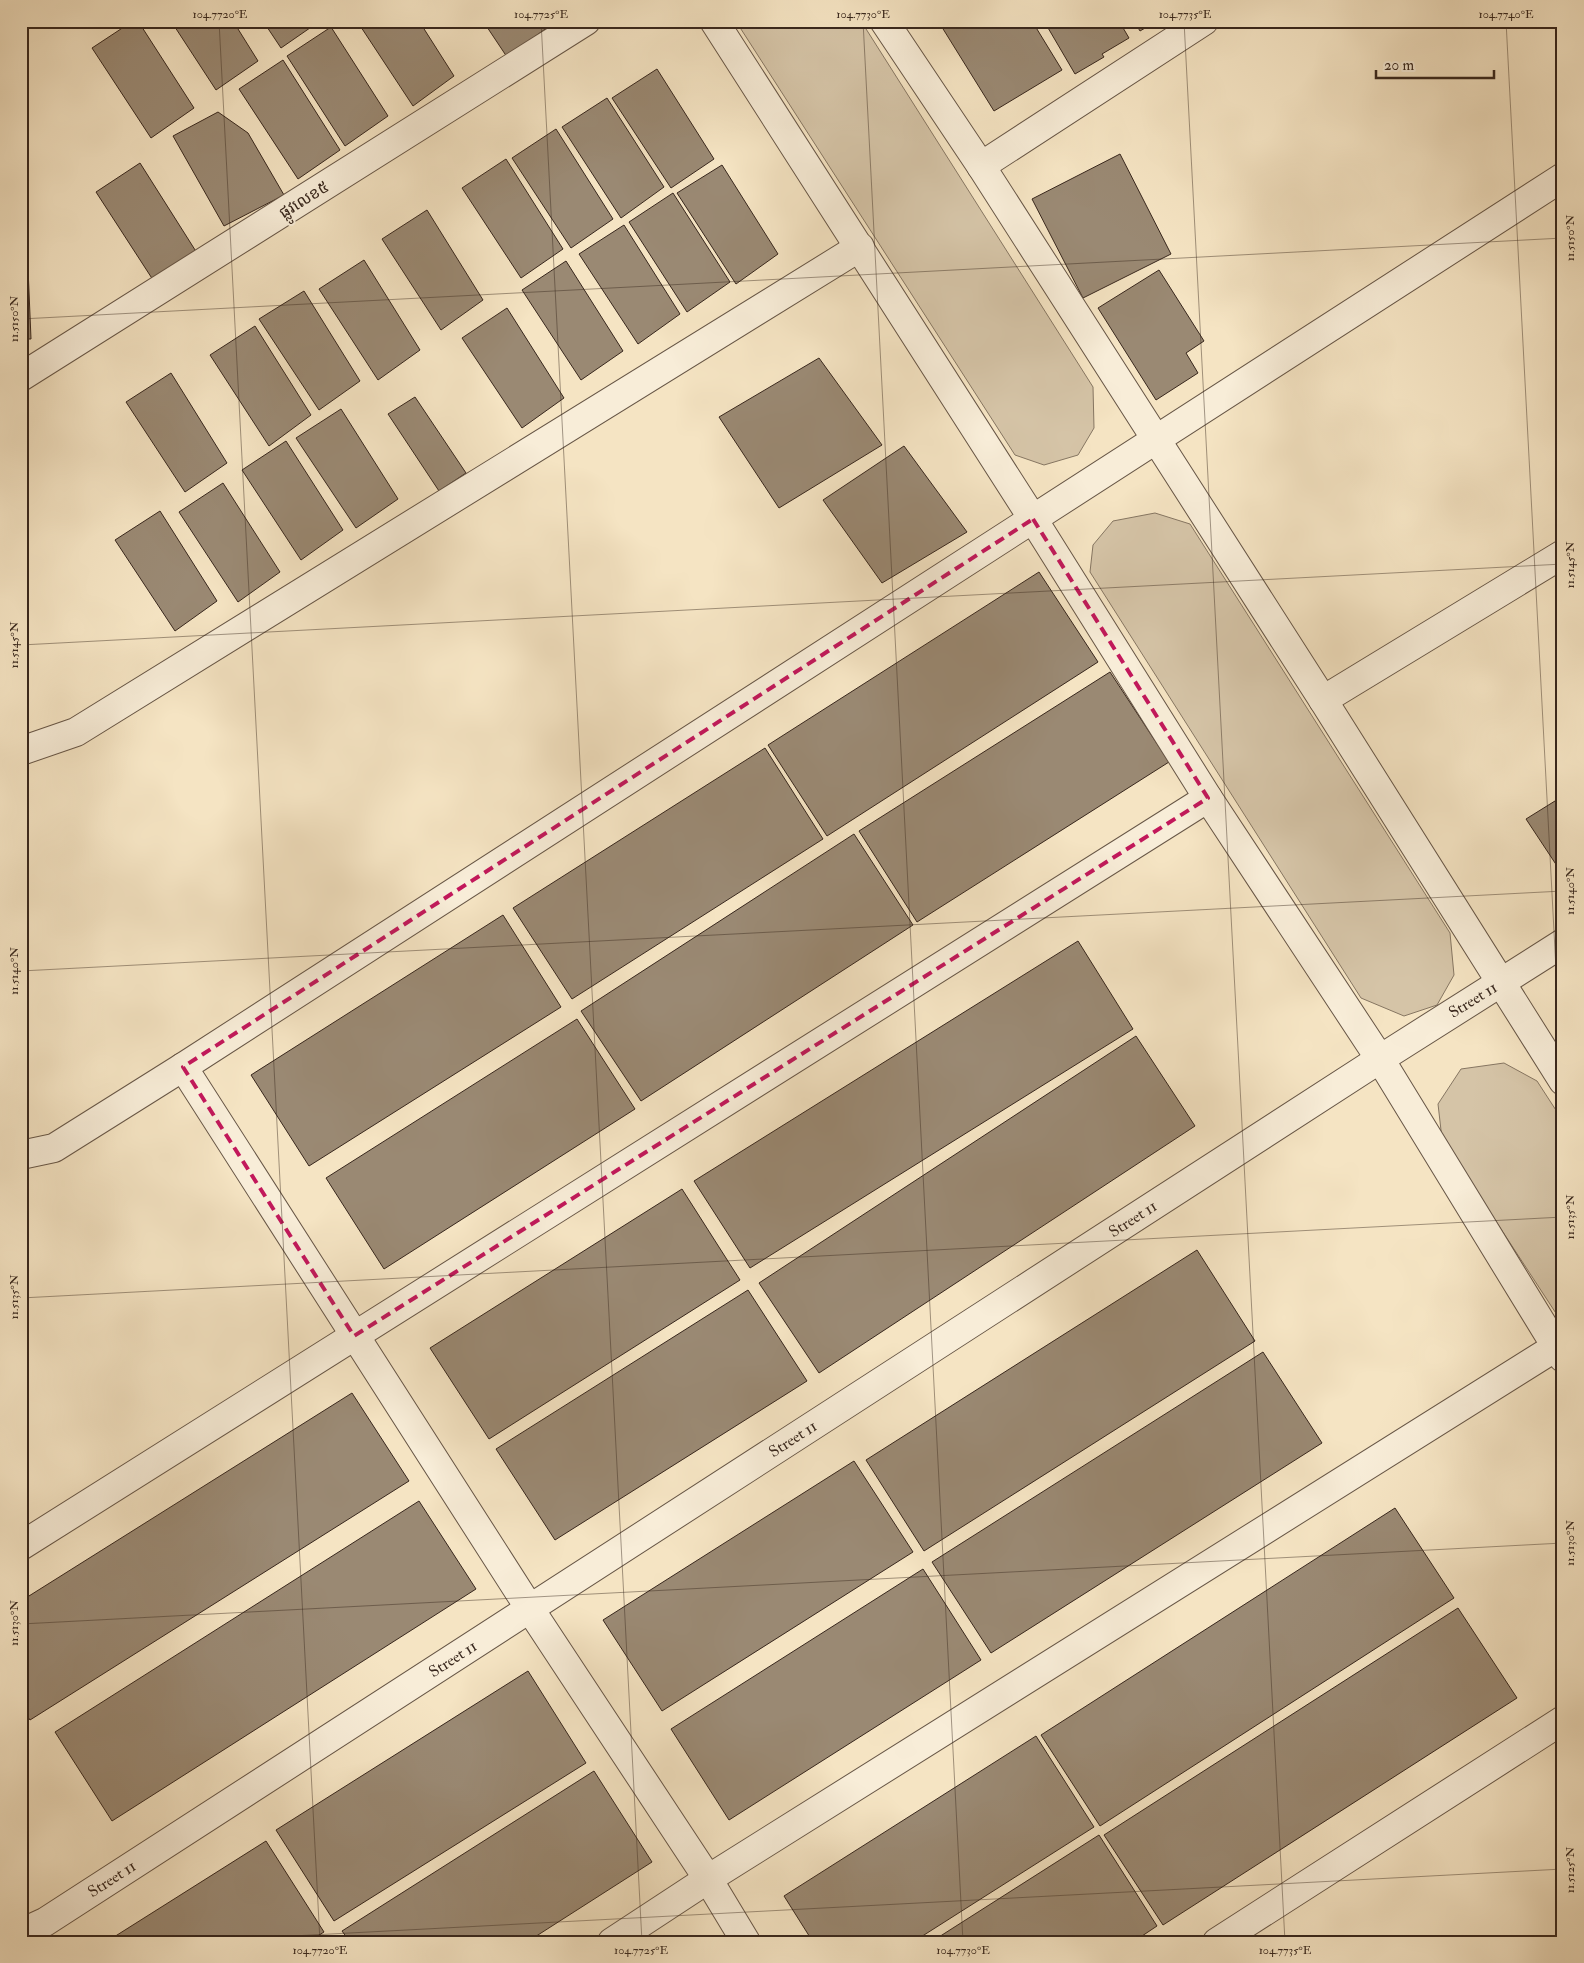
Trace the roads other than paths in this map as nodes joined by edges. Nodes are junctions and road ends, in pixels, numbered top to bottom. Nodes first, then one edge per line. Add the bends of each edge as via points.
1 (586, 21) edge
2 (714, 21) edge
3 (884, 21) edge
4 (1204, 21) edge
5 (981, 166) junction
6 (1563, 177) edge
7 (860, 247) junction
8 (21, 377) edge
9 (1155, 440) junction
10 (1033, 519) junction
11 (1563, 554) edge
12 (1323, 700) junction
13 (21, 751) edge
14 (1208, 798) junction
15 (1563, 943) edge
16 (1500, 983) junction
17 (1380, 1059) junction
18 (183, 1067) junction
19 (1563, 1081) edge
20 (21, 1155) edge
21 (354, 1336) junction
22 (1559, 1352) edge
23 (21, 1546) edge
24 (530, 1609) junction
25 (1563, 1720) edge
26 (708, 1880) junction
27 (21, 1933) edge
28 (612, 1942) edge
29 (746, 1942) edge
30 (1217, 1942) edge

1 - 8 street, ផ្លូវលេខ៥
2 - 7 street
3 - 5 street
4 - 5 street
5 - 9 street
6 - 9 street
7 - 10 street
7 - 13 street via 76,732
9 - 10 street
9 - 12 street
10 - 14 street
10 - 18 street
11 - 12 street
12 - 16 street
14 - 17 street
14 - 21 street
15 - 16 street, Street 11
16 - 17 street, Street 11
16 - 19 street
17 - 22 street
17 - 24 street, Street 11
18 - 20 street via 54,1148
18 - 21 street
21 - 23 street
21 - 24 street
22 - 26 street
24 - 26 street
24 - 27 street, Street 11 via 45,1922
25 - 30 street
26 - 28 street
26 - 29 street

